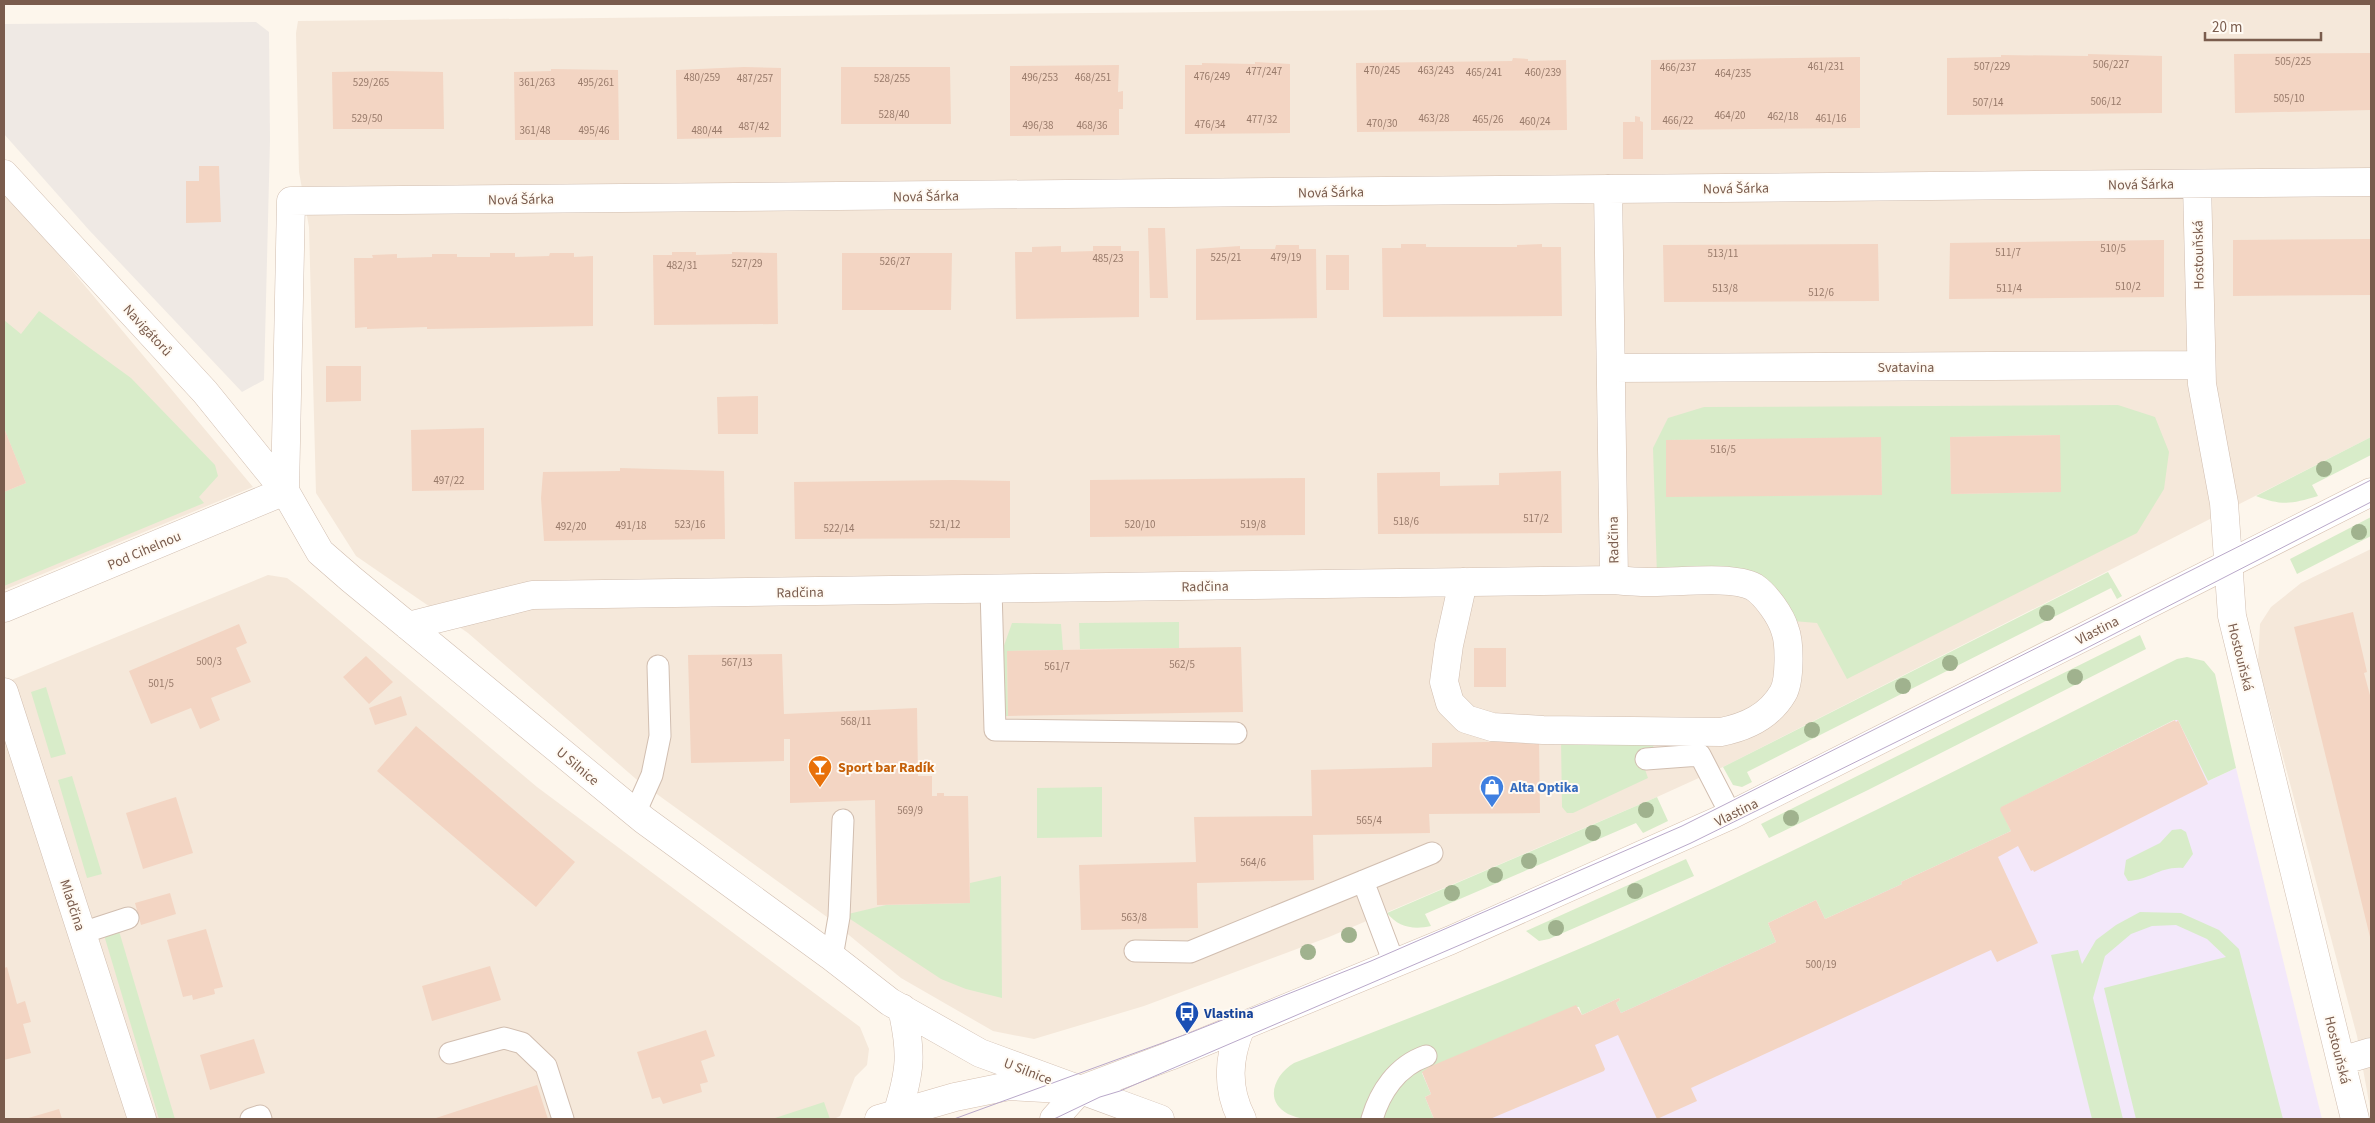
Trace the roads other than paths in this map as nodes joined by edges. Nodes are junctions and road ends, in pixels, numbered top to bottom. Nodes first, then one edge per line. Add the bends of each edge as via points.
1 (2371, 182) edge
2 (2197, 184) junction
3 (9, 186) edge
4 (1608, 189) junction
5 (2200, 365) junction
6 (1611, 368) junction
7 (285, 491) junction
8 (2371, 492) edge
9 (2227, 565) junction
10 (1614, 580) junction
11 (1463, 582) junction
12 (991, 589) junction
13 (4, 608) edge
14 (408, 626) junction
15 (658, 666) dead end
16 (4, 692) edge
17 (1236, 733) dead end
18 (1646, 759) dead end
19 (635, 813) junction
20 (1731, 815) junction
21 (843, 820) dead end
22 (1432, 853) dead end
23 (1362, 881) junction
24 (128, 918) dead end
25 (82, 933) junction
26 (1135, 952) dead end
27 (832, 957) junction
28 (1394, 963) junction
29 (902, 1008) junction
30 (1241, 1027) junction
31 (2371, 1052) edge
32 (450, 1053) dead end
33 (1426, 1056) dead end
34 (2341, 1061) junction
35 (1080, 1090) junction
36 (888, 1116) edge
37 (142, 1119) edge
38 (251, 1119) edge
39 (261, 1119) edge
40 (563, 1119) edge
41 (1054, 1119) edge
42 (1160, 1119) edge
43 (1242, 1119) edge
44 (1372, 1119) edge
45 (2355, 1119) edge

1 - 2 street, Nová Šárka
2 - 4 street, Nová Šárka
2 - 5 street, Hostouňská
3 - 7 street, Navigátorů via 205,392
4 - 6 street, Radčina
4 - 7 street, Nová Šárka via 290,201
5 - 6 street, Svatavina
5 - 9 street, Hostouňská via 2224,503
6 - 10 street, Radčina
7 - 13 street, Pod Cihelnou
7 - 14 street, U Silnice via 320,552
8 - 9 street, Vlastina
9 - 20 street, Vlastina
9 - 34 street, Hostouňská via 2232,616
10 - 11 street, Radčina
10 - 11 street via 1733,581 1754,587 1768,601 1786,630 1789,662 1784,692 1764,715 1744,727 1721,732 1542,730 1492,727 1466,719 1450,703 1444,682
11 - 12 street, Radčina
12 - 14 street, Radčina via 532,595
12 - 17 lane via 995,730
14 - 19 street, U Silnice
15 - 19 lane via 660,736 652,775
16 - 25 street, Mladčina
18 - 20 lane via 1700,755
19 - 27 street, U Silnice
20 - 28 street, Vlastina
21 - 27 lane via 839,917
22 - 23 lane
23 - 26 lane via 1190,952
23 - 28 lane
24 - 25 lane
25 - 37 street, Mladčina
27 - 29 street, U Silnice
28 - 30 street, Vlastina
29 - 35 street, U Silnice via 980,1053
29 - 36 street via 909,1038 909,1074
30 - 35 street, Vlastina
30 - 43 street via 1231,1055 1230,1083
31 - 34 street
32 - 40 lane via 504,1038 522,1044 546,1066
33 - 44 lane via 1400,1069 1378,1101
34 - 45 street, Hostouňská
35 - 36 street, Vlastina via 1010,1086
35 - 41 street, Vlastina
35 - 42 street, U Silnice
38 - 39 lane via 260,1116

